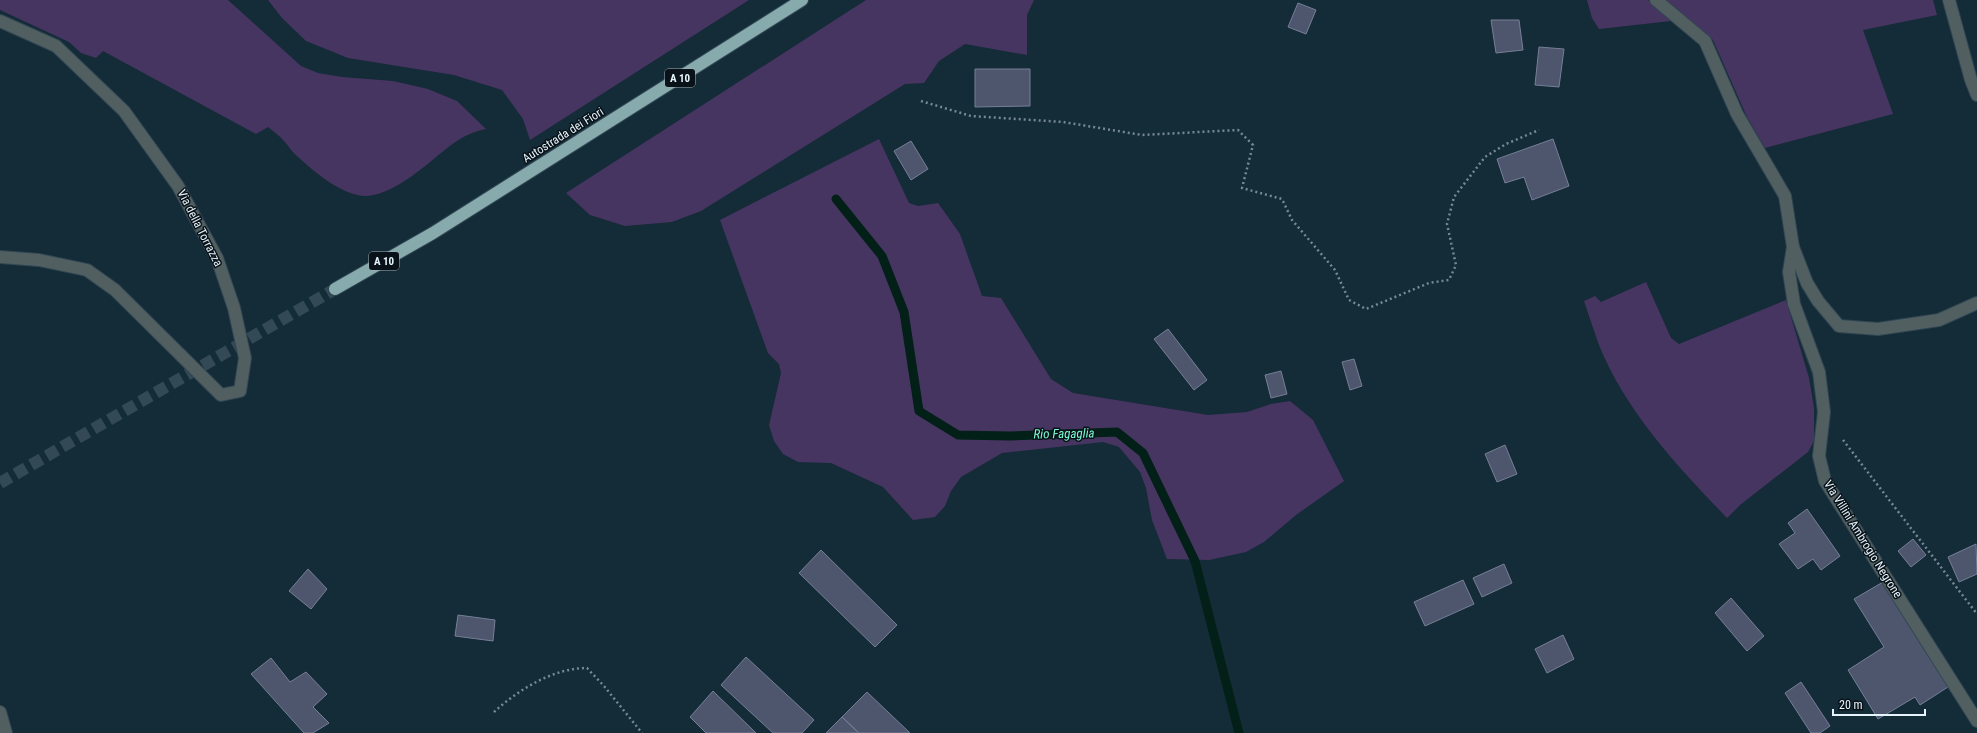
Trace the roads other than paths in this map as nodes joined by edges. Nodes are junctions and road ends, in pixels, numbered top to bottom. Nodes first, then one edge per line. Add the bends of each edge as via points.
1 (802, 0) edge
2 (1656, 0) edge
3 (1949, 0) edge
4 (0, 21) edge
5 (1977, 95) edge
6 (1792, 247) junction
7 (0, 257) edge
8 (335, 289) tunnel mouth
9 (1977, 303) edge
10 (0, 712) edge
11 (1977, 721) edge
12 (6, 733) edge

1 - 8 highway, Autostrada dei Fiori / A 10 via 433,233
2 - 6 street, Via Villini Ambrogio Negrone via 1705,42 1737,114 1786,196
3 - 5 street
4 - 7 street, Via della Torrazza via 56,46 124,111 178,186 217,258 234,308 245,358 240,391 221,395 115,290 87,270 39,260
6 - 9 street via 1807,283 1839,326 1878,329 1939,320
6 - 11 street, Via Villini Ambrogio Negrone via 1789,272 1794,304 1819,372 1824,412 1819,456 1825,481
10 - 12 street

